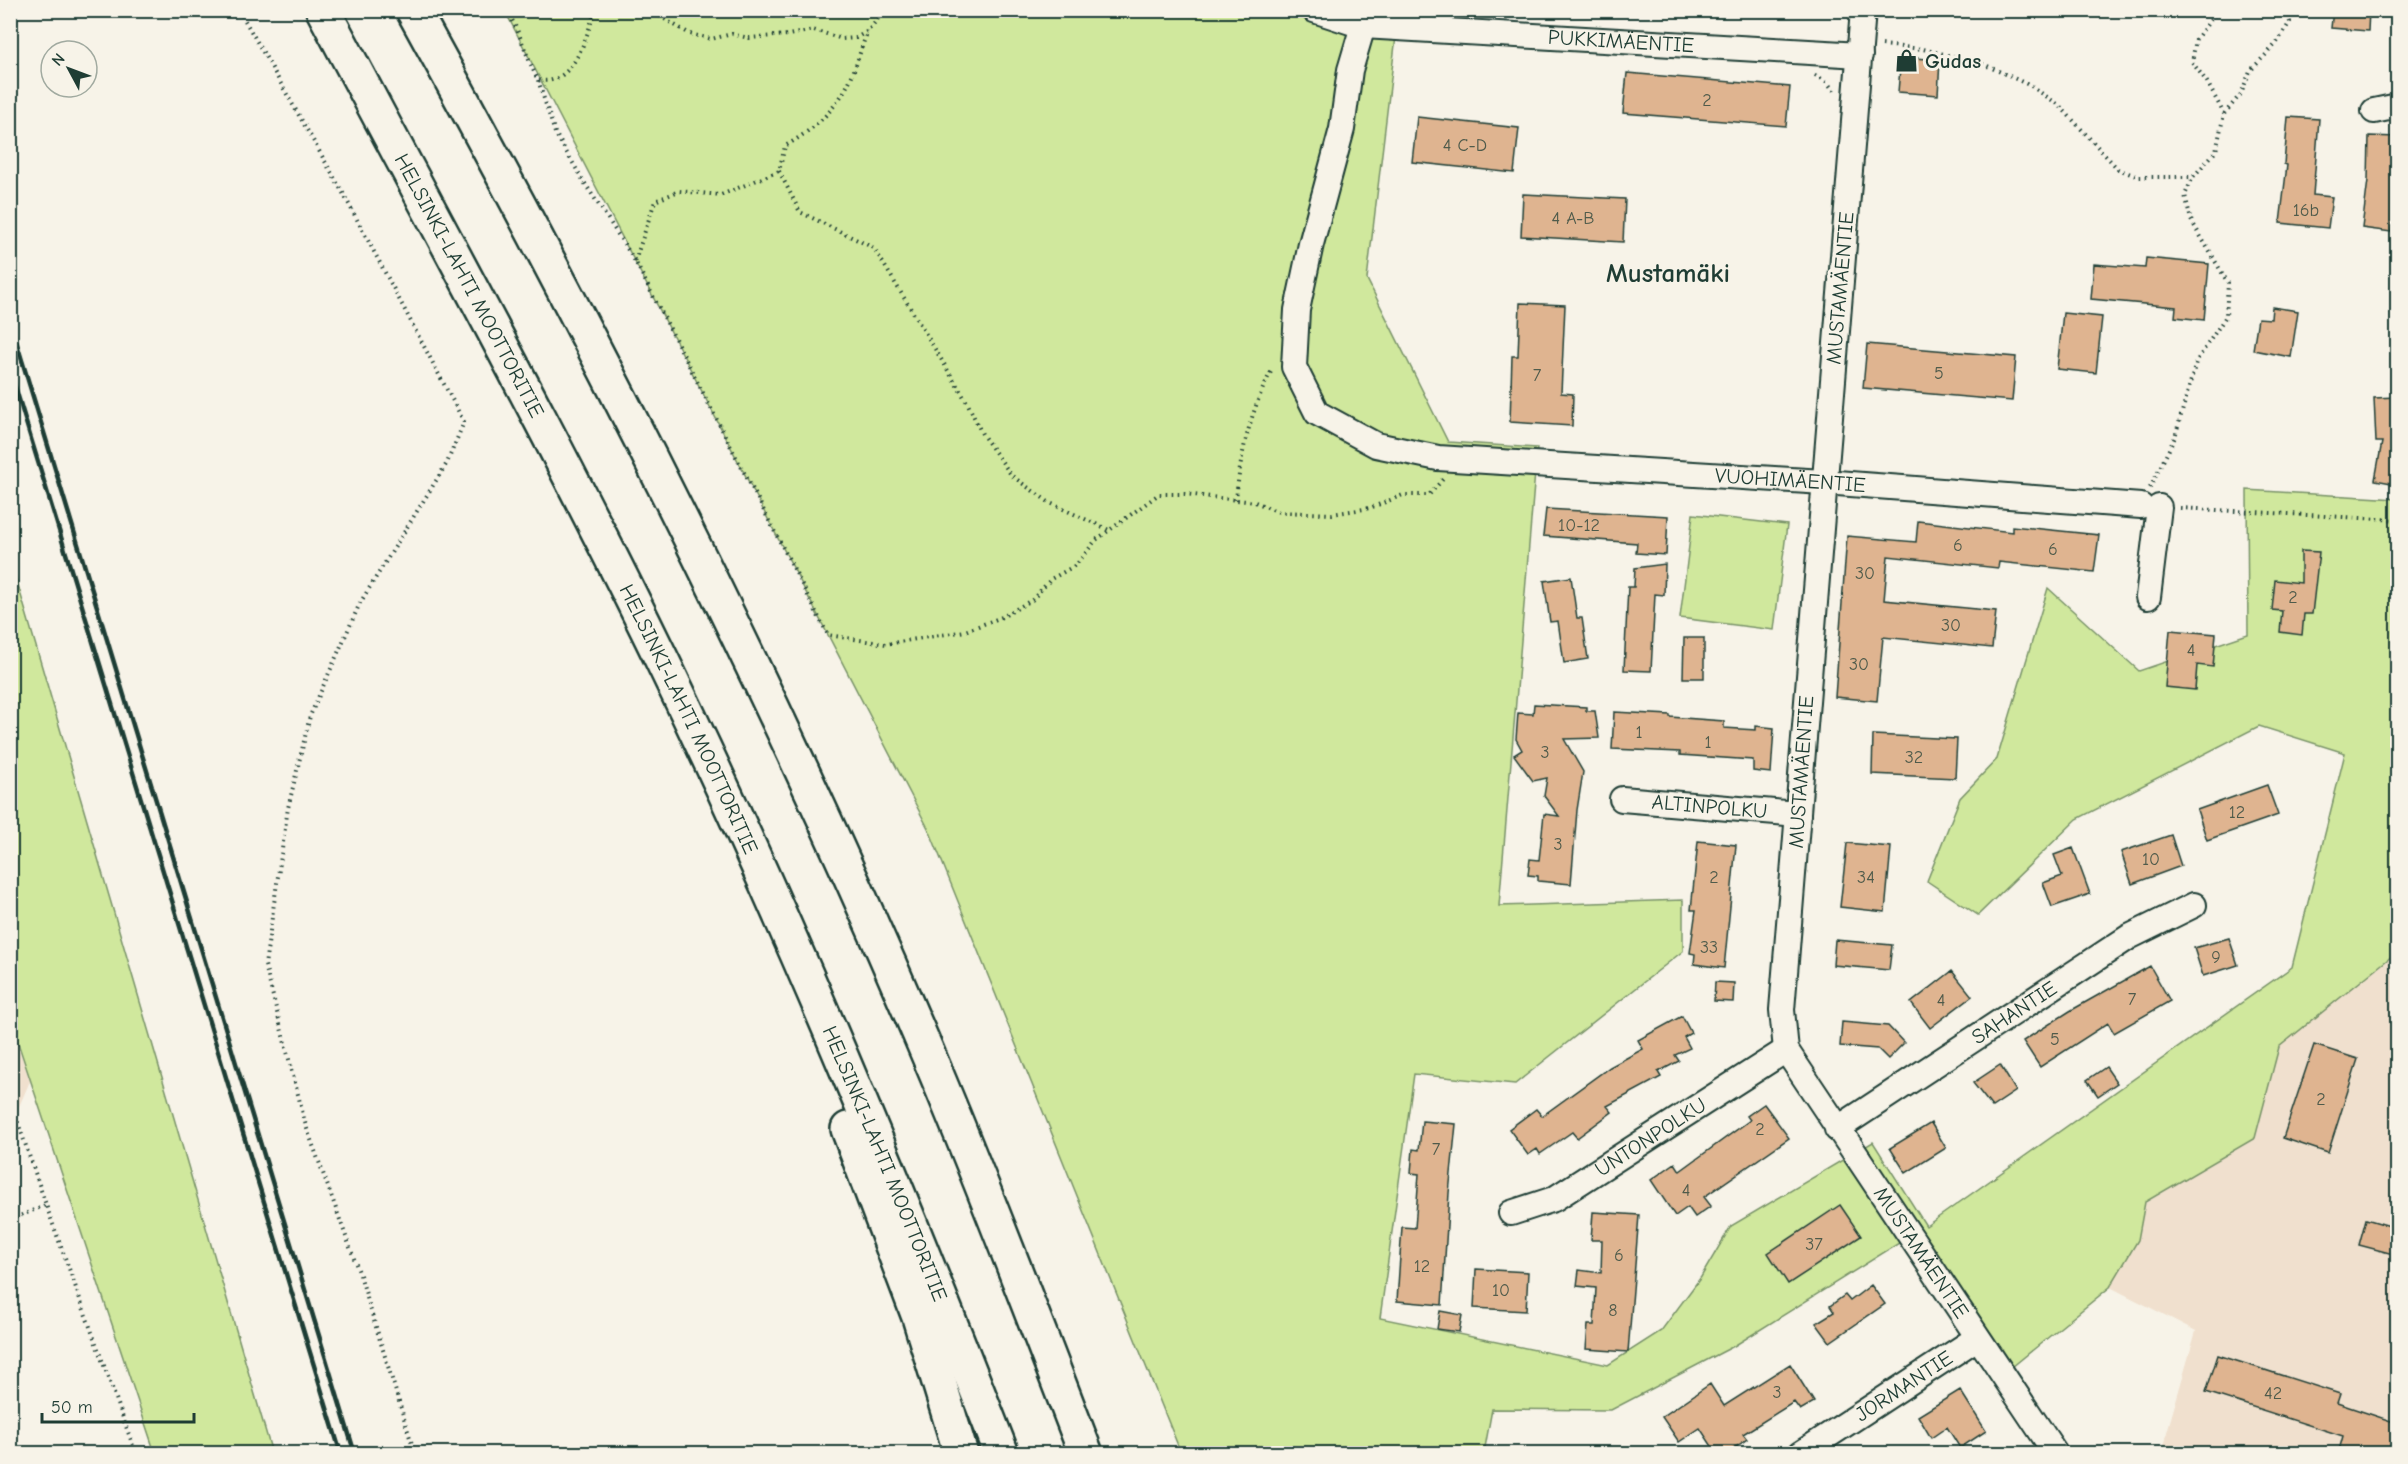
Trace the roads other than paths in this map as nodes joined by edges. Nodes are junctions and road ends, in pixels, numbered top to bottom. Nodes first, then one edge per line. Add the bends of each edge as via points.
1 (323, 10) edge
2 (413, 10) edge
3 (1314, 10) edge
4 (1863, 10) edge
5 (1363, 26) junction
6 (1867, 50) junction
7 (1824, 482) junction
8 (2148, 597) dead end
9 (1622, 799) dead end
10 (1798, 814) junction
11 (2194, 905) dead end
12 (829, 1027) junction
13 (1786, 1050) junction
14 (1837, 1129) junction
15 (991, 1207) junction
16 (1511, 1213) dead end
17 (1977, 1338) junction
18 (961, 1454) edge
19 (1002, 1454) edge
20 (1086, 1454) edge
21 (1103, 1454) edge
22 (1800, 1454) edge
23 (2056, 1454) edge

1 - 12 highway, HELSINKI-LAHTI MOOTTORITIE via 550,436 656,648
2 - 15 highway via 489,148 729,615 858,894
3 - 5 street, PUKKIMÄENTIE
4 - 6 street, MUSTAMÄENTIE
5 - 6 street, PUKKIMÄENTIE
5 - 7 street, VUOHIMÄENTIE via 1297,310 1294,367 1317,413 1376,445 1446,458
6 - 7 street, MUSTAMÄENTIE
7 - 8 street, VUOHIMÄENTIE via 2150,506
7 - 10 street, MUSTAMÄENTIE
9 - 10 street, ALTINPOLKU
10 - 13 street, MUSTAMÄENTIE via 1782,1010
11 - 14 street, SAHANTIE via 2129,937
12 - 18 highway via 841,1109 919,1317
12 - 19 highway, HELSINKI-LAHTI MOOTTORITIE via 920,1242
13 - 14 street, MUSTAMÄENTIE
13 - 16 street, UNTONPOLKU via 1554,1199
14 - 17 street, MUSTAMÄENTIE
15 - 20 highway
15 - 21 highway
17 - 22 street, JORMANTIE
17 - 23 street, MUSTAMÄENTIE

